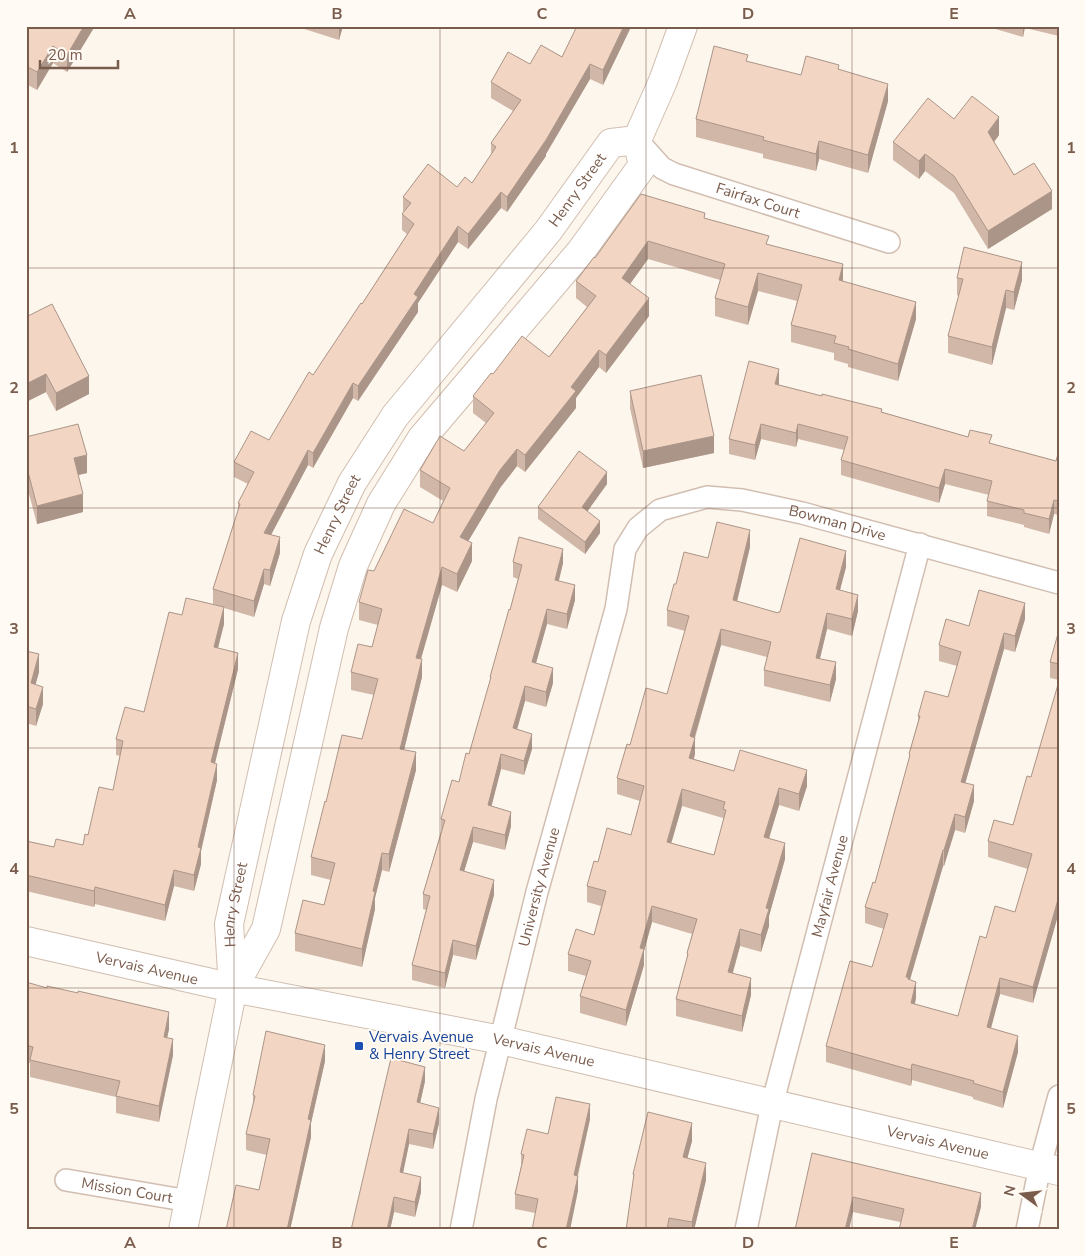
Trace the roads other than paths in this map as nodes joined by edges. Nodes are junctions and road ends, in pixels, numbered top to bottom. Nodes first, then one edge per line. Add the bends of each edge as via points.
1 (683, 26) edge
2 (637, 140) junction
3 (889, 242) dead end
4 (920, 544) junction
5 (627, 545) joint
6 (1059, 583) edge
7 (26, 941) edge
8 (233, 988) junction
9 (501, 1040) junction
10 (1059, 1096) edge
11 (772, 1104) junction
12 (1049, 1169) edge
13 (66, 1180) dead end
14 (189, 1201) junction
15 (183, 1230) edge
16 (461, 1230) edge
17 (746, 1230) edge
18 (1027, 1230) edge

1 - 2 street
2 - 3 street, Fairfax Court via 662,168 674,174
2 - 8 street, Henry Street via 643,165 581,251 422,438 381,504 353,566 334,628 266,929
2 - 8 street, Henry Street via 611,143 548,230 395,416 352,483 318,554 296,621 229,924
4 - 5 street, Bowman Drive via 802,513 742,500 707,497 660,510 638,528
4 - 6 street, Bowman Drive
4 - 11 street, Mayfair Avenue
5 - 9 street, University Avenue via 616,609 537,892
7 - 8 street, Vervais Avenue
8 - 9 street, Vervais Avenue
8 - 14 street, Henry Street
9 - 11 street, Vervais Avenue
9 - 16 street, University Avenue via 486,1099
10 - 12 street
11 - 12 street, Vervais Avenue
11 - 17 street, Mayfair Avenue
12 - 18 street
13 - 14 street, Mission Court
14 - 15 street, Henry Street

